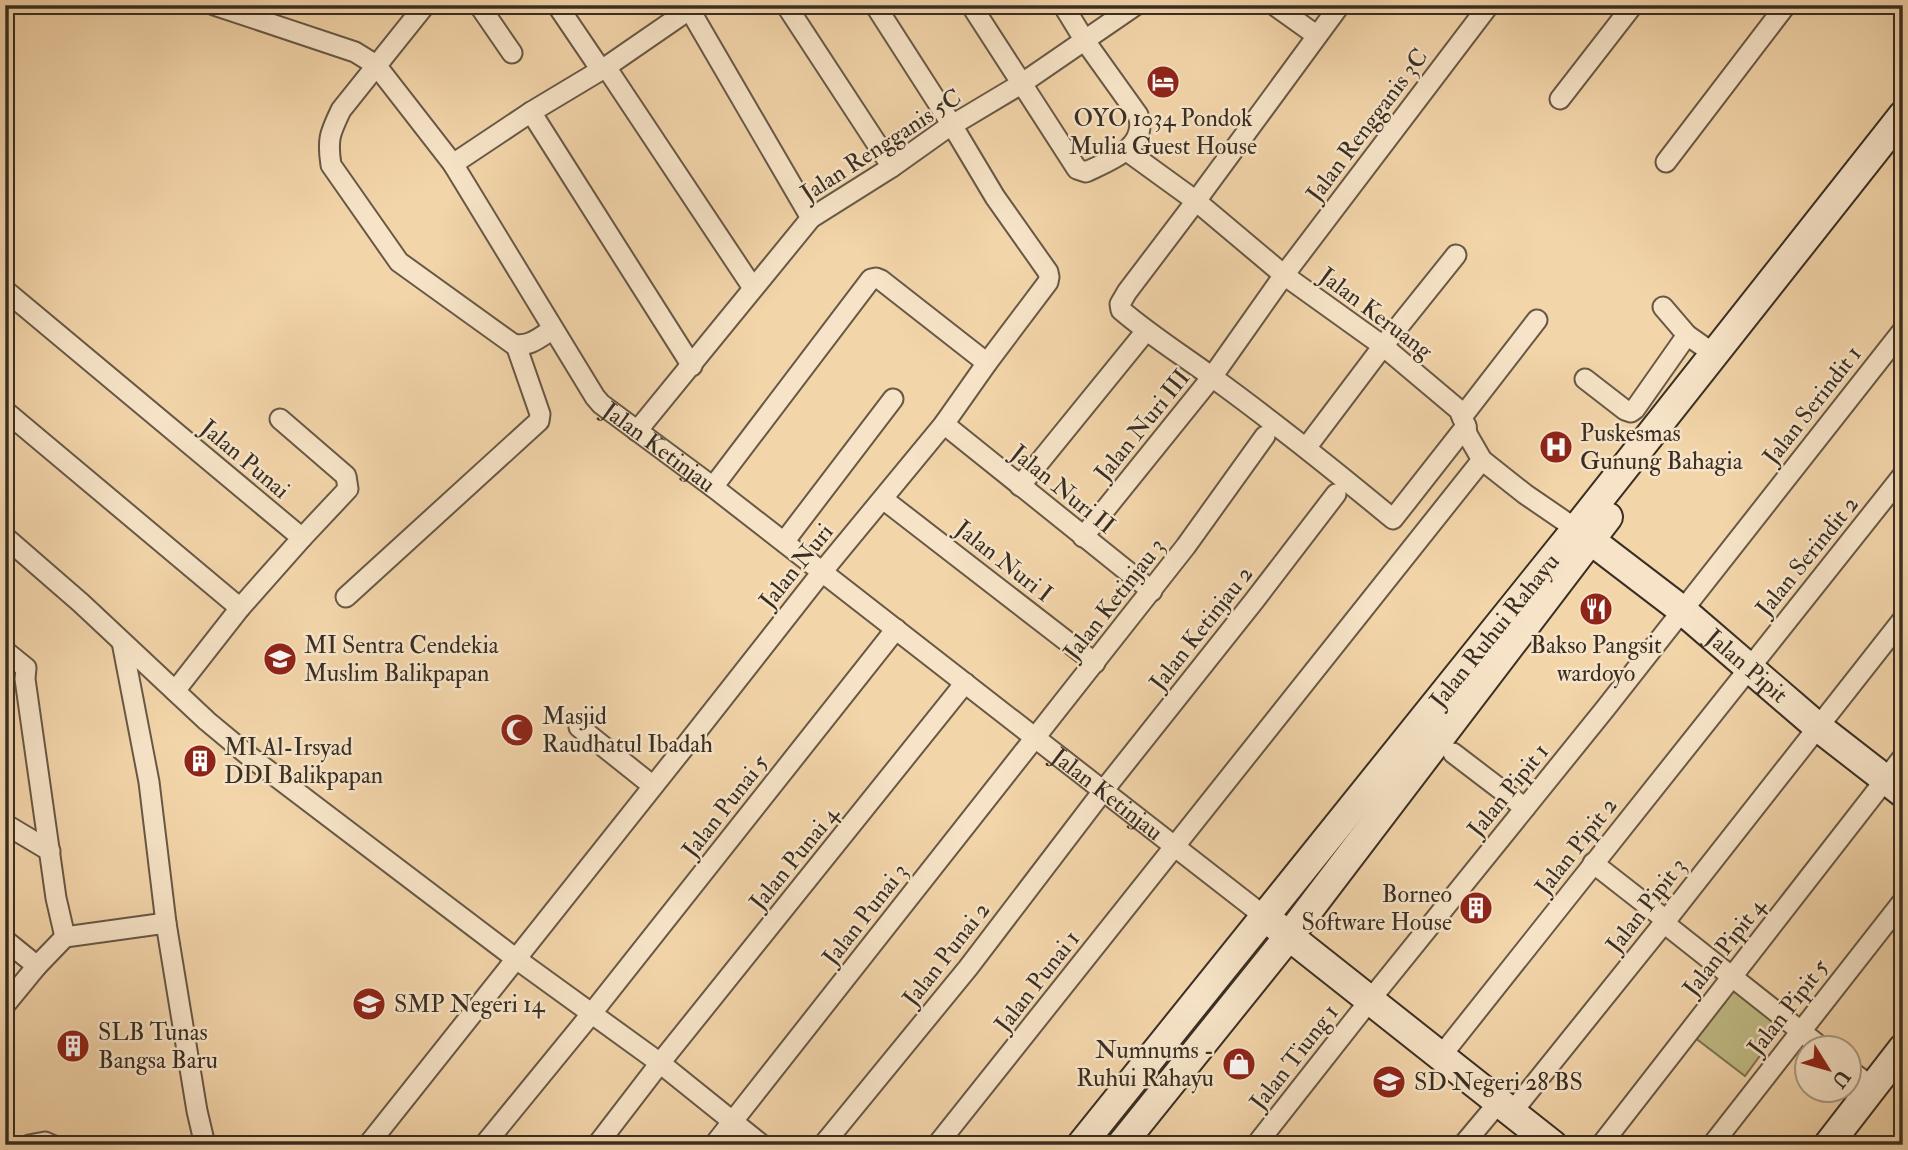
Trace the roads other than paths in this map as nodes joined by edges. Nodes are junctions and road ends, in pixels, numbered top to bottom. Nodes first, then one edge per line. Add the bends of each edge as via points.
1 (214, 5) edge
2 (425, 5) edge
3 (479, 5) edge
4 (557, 5) edge
5 (786, 5) edge
6 (875, 5) edge
7 (971, 5) edge
8 (1063, 5) edge
9 (1136, 5) edge
10 (1274, 5) edge
11 (1340, 5) edge
12 (1489, 5) edge
13 (1633, 5) edge
14 (1786, 5) edge
15 (691, 7) edge
16 (1316, 35) junction
17 (1085, 41) junction
18 (512, 53) dead end
19 (376, 65) junction
20 (603, 68) junction
21 (1021, 84) junction
22 (1560, 99) dead end
23 (531, 112) junction
24 (1903, 115) edge
25 (952, 125) junction
26 (1903, 136) edge
27 (1127, 151) junction
28 (1666, 162) dead end
29 (453, 164) junction
30 (892, 167) junction
31 (1196, 201) junction
32 (811, 218) junction
33 (1457, 255) dead end
34 (1284, 275) junction
35 (753, 288) junction
36 (5, 290) edge
37 (1663, 307) dead end
38 (1537, 320) dead end
39 (553, 329) junction
40 (1903, 330) edge
41 (1146, 331) junction
42 (1687, 335) junction
43 (516, 345) junction
44 (1383, 346) junction
45 (1714, 354) junction
46 (987, 363) junction
47 (692, 366) junction
48 (1212, 377) junction
49 (1585, 379) dead end
50 (893, 398) dead end
51 (5, 411) edge
52 (281, 419) dead end
53 (1464, 422) junction
54 (944, 424) junction
55 (637, 431) junction
56 (1265, 436) dead end
57 (1306, 448) junction
58 (1482, 460) junction
59 (1903, 475) edge
60 (1020, 486) junction
61 (713, 487) junction
62 (1336, 494) dead end
63 (883, 499) junction
64 (1584, 534) junction
65 (5, 537) edge
66 (1083, 537) junction
67 (302, 538) junction
68 (783, 542) junction
69 (822, 572) junction
70 (1152, 591) junction
71 (346, 597) dead end
72 (240, 608) junction
73 (1682, 610) junction
74 (1903, 619) edge
75 (896, 629) junction
76 (122, 642) junction
77 (5, 651) edge
78 (1095, 663) junction
79 (1749, 666) junction
80 (965, 683) junction
81 (175, 691) junction
82 (579, 727) dead end
83 (1818, 727) junction
84 (1036, 738) junction
85 (1453, 753) dead end
86 (1903, 757) edge
87 (653, 786) junction
88 (1894, 786) edge
89 (1103, 791) junction
90 (1525, 808) junction
91 (5, 824) edge
92 (1175, 846) junction
93 (50, 851) junction
94 (1593, 863) junction
95 (1903, 901) edge
96 (1264, 916) junction
97 (1665, 921) junction
98 (166, 923) junction
99 (1289, 936) junction
100 (65, 937) junction
101 (5, 940) edge
102 (515, 958) junction
103 (37, 966) junction
104 (1732, 977) junction
105 (1370, 1000) junction
106 (5, 1005) edge
107 (592, 1013) junction
108 (1800, 1031) junction
109 (1804, 1034) edge
110 (1903, 1048) edge
111 (1441, 1056) junction
112 (660, 1063) junction
113 (1862, 1079) edge
114 (1872, 1087) junction
115 (1505, 1107) junction
116 (733, 1121) junction
117 (1262, 1143) edge
118 (29, 1145) edge
119 (52, 1145) edge
120 (205, 1145) edge
121 (368, 1145) edge
122 (484, 1145) edge
123 (597, 1145) edge
124 (714, 1145) edge
125 (762, 1145) edge
126 (823, 1145) edge
127 (937, 1145) edge
128 (1081, 1145) edge
129 (1121, 1145) edge
130 (1463, 1145) edge
131 (1553, 1145) edge
132 (1601, 1145) edge
133 (1712, 1145) edge
134 (1828, 1145) edge

1 - 19 street, Jalan Ketinjau via 355,52
2 - 19 street
3 - 18 street
4 - 20 street
5 - 30 street
6 - 25 street
7 - 21 street
8 - 17 street
9 - 17 street, Jalan Rengganis 5C
10 - 16 street
11 - 16 street
12 - 34 street, Jalan Rengganis 3C
13 - 22 street
14 - 28 street
15 - 20 street
15 - 32 street
16 - 31 street
17 - 21 street, Jalan Rengganis 5C
17 - 27 street via 1138,115 1140,132
19 - 29 street, Jalan Ketinjau
19 - 43 street via 341,110 328,145 331,164 398,262
20 - 23 street
20 - 35 street
21 - 25 street, Jalan Rengganis 5C
21 - 27 street via 1077,169 1086,172
23 - 29 street
23 - 47 street
24 - 45 main road, Jalan Ruhui Rahayu
25 - 30 street, Jalan Rengganis 5C
25 - 46 street, Jalan Nuri via 1049,277
26 - 64 main road, Jalan Ruhui Rahayu
27 - 31 street, Jalan Keruang
29 - 39 street, Jalan Ketinjau
30 - 32 street, Jalan Rengganis 5C
31 - 34 street, Jalan Keruang
31 - 41 street via 1122,299 1121,310
32 - 35 street, Jalan Rengganis 5C
33 - 44 street
34 - 44 street, Jalan Keruang
34 - 48 street, Jalan Rengganis 3C
35 - 47 street, Jalan Rengganis 5C
36 - 67 street, Jalan Punai
37 - 42 street
38 - 53 street
39 - 43 street via 530,344
39 - 55 street, Jalan Ketinjau via 595,397
40 - 73 street, Jalan Serindit 1
41 - 48 street
41 - 60 street
42 - 45 street
42 - 49 street via 1631,412
43 - 71 street via 540,414 538,421
44 - 53 street, Jalan Keruang via 1459,411
44 - 57 street
45 - 64 main road, Jalan Ruhui Rahayu
46 - 54 street, Jalan Nuri
46 - 61 street via 881,280 871,279
47 - 55 street, Jalan Rengganis 5C
48 - 57 street
48 - 66 street, Jalan Nuri III
50 - 68 street
51 - 72 street
52 - 67 street via 348,482 348,489
53 - 57 street via 1393,519
53 - 58 street, Jalan Keruang
54 - 60 street, Jalan Nuri II
54 - 63 street, Jalan Nuri
55 - 61 street, Jalan Ketinjau
56 - 70 street, Jalan Ketinjau 3
58 - 64 street, Jalan Keruang
58 - 92 street, Jalan Ketinjau
59 - 79 street, Jalan Serindit 2
60 - 66 street, Jalan Nuri II
61 - 68 street, Jalan Ketinjau
62 - 89 street, Jalan Ketinjau 2
63 - 69 street, Jalan Nuri
63 - 78 street, Jalan Nuri I
64 - 73 main road, Jalan Pipit
64 - 96 main road, Jalan Ruhui Rahayu
64 - 99 main road, Jalan Ruhui Rahayu
65 - 76 street
66 - 70 street, Jalan Nuri II
67 - 72 street
68 - 69 street, Jalan Ketinjau
69 - 75 street, Jalan Ketinjau
69 - 87 street, Jalan Nuri
70 - 78 street, Jalan Ketinjau 3
72 - 81 street
73 - 79 main road, Jalan Pipit
73 - 90 street, Jalan Pipit 1
74 - 83 street, Jalan Pipit 3
75 - 80 street, Jalan Ketinjau
75 - 107 street, Jalan Punai 5
76 - 81 street
76 - 98 street via 151,798
77 - 93 street via 26,668
78 - 84 street, Jalan Ketinjau 3
79 - 83 main road, Jalan Pipit
79 - 94 street, Jalan Pipit 2
80 - 84 street, Jalan Ketinjau
80 - 112 street, Jalan Punai 4
81 - 102 street via 249,756
82 - 87 street
83 - 88 main road, Jalan Pipit
83 - 97 street, Jalan Pipit 3
84 - 89 street, Jalan Ketinjau
84 - 116 street, Jalan Punai 3
85 - 90 street
86 - 88 street, Jalan Pipit 4
87 - 102 street, Jalan Nuri
88 - 104 street, Jalan Pipit 4
89 - 92 street, Jalan Ketinjau
89 - 126 street, Jalan Punai 2 via 968,968
90 - 105 street, Jalan Pipit 1
91 - 93 street
92 - 96 street, Jalan Ketinjau
92 - 127 street, Jalan Punai 1
93 - 100 street
94 - 97 street
94 - 111 street, Jalan Pipit 2
95 - 108 street, Jalan Pipit 5
96 - 99 main road, Jalan Ketinjau
96 - 128 main road, Jalan Ruhui Rahayu
97 - 104 street
97 - 115 street, Jalan Pipit 3
98 - 100 street
98 - 120 street
99 - 105 main road, Jalan Ketinjau
99 - 129 main road, Jalan Ruhui Rahayu
100 - 103 street
101 - 103 street
102 - 107 street
102 - 121 street, Jalan Nuri
103 - 106 street
104 - 108 street
104 - 132 street, Jalan Pipit 4
105 - 111 main road, Jalan Ketinjau
105 - 117 street, Jalan Tiung 1
107 - 112 street
107 - 122 street, Jalan Punai 5
108 - 109 street
108 - 133 street, Jalan Pipit 5
110 - 114 main road
111 - 115 main road, Jalan Ketinjau
112 - 116 street
112 - 123 street, Jalan Punai 4
113 - 114 street
114 - 134 main road
115 - 130 street, Jalan Pipit 3
115 - 131 main road, Jalan Ketinjau
116 - 124 street, Jalan Punai 3
116 - 125 street
118 - 119 street

